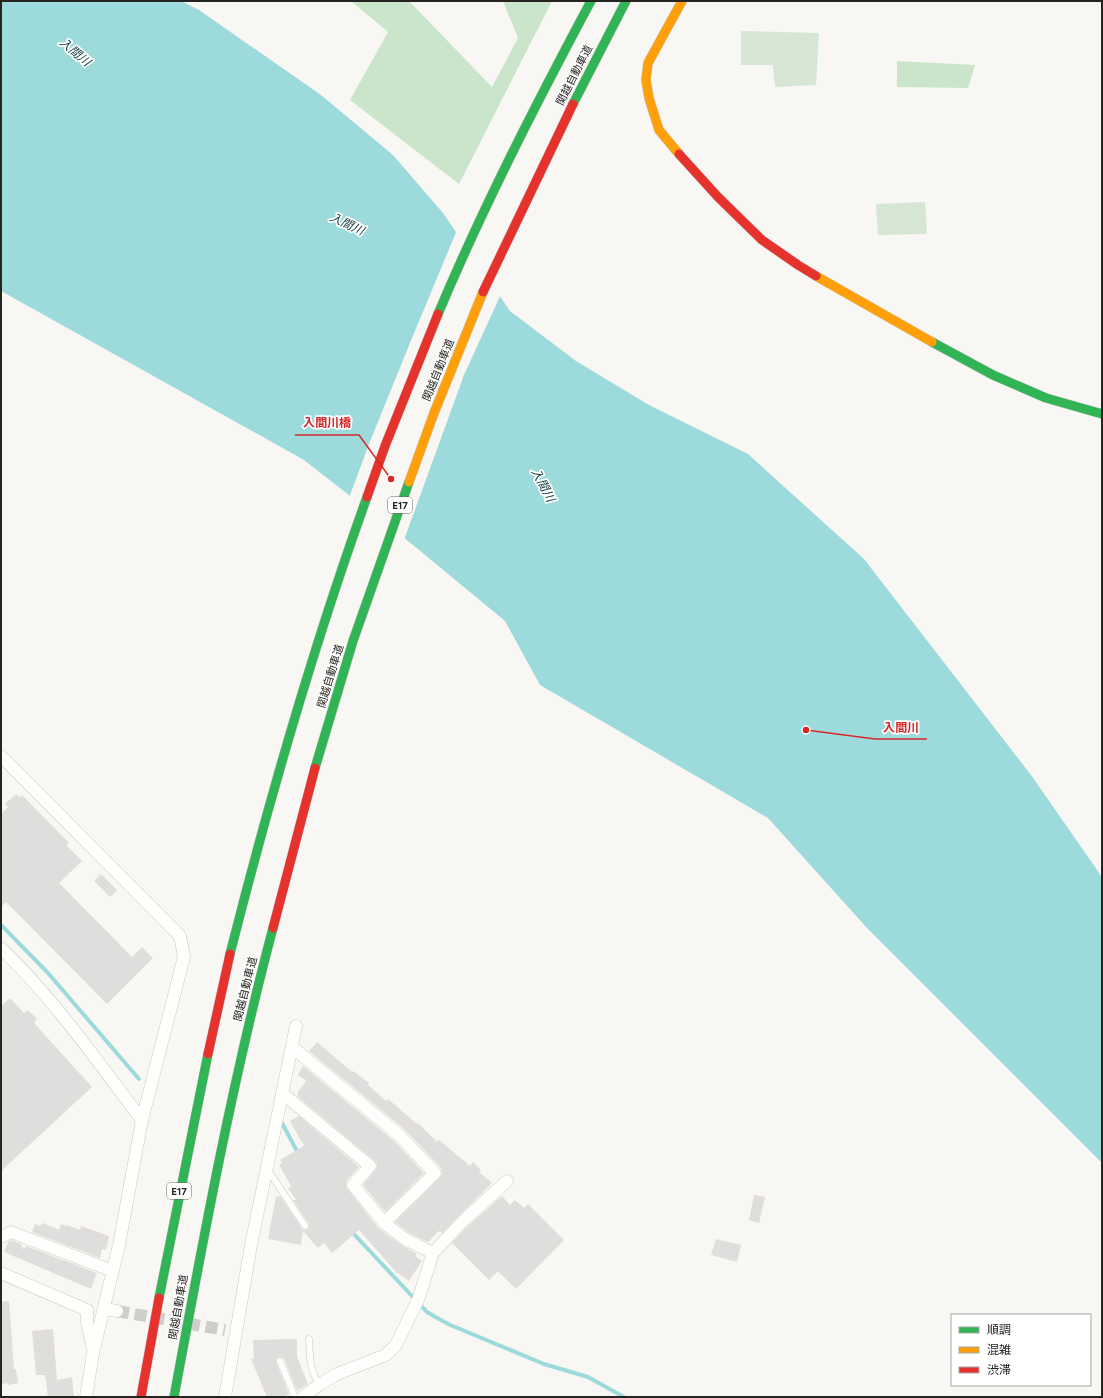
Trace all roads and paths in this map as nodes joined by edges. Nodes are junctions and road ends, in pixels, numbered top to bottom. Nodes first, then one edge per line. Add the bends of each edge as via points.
1 (626, 1) edge
2 (682, 1) edge
3 (589, 4) edge
4 (1102, 414) edge
5 (1, 756) edge
6 (1, 948) edge
7 (296, 1026) dead end
8 (292, 1047) junction
9 (282, 1093) junction
10 (142, 1120) junction
11 (267, 1169) junction
12 (507, 1181) dead end
13 (384, 1223) junction
14 (305, 1226) dead end
15 (1, 1237) edge
16 (433, 1253) junction
17 (113, 1271) junction
18 (1, 1273) edge
19 (104, 1309) junction
20 (117, 1311) tunnel mouth
21 (309, 1339) dead end
22 (93, 1353) junction
23 (280, 1361) dead end
24 (320, 1384) junction
25 (86, 1397) edge
26 (141, 1397) edge
27 (174, 1397) edge
28 (225, 1397) edge
29 (295, 1397) edge
30 (303, 1397) edge

1 - 27 main road, 関越自動車道 / E17 via 534,183 480,302 434,412 353,641 316,763 253,1004 204,1232
2 - 4 main road via 648,63 648,98 659,130 667,141 742,221 762,240 798,265 993,375 1046,398
3 - 26 main road, 関越自動車道 / E17 via 499,177 464,253 366,499 323,626 284,750 222,985 172,1227
5 - 10 street via 180,936 184,957
6 - 10 street via 50,1001
7 - 8 street
8 - 9 street
8 - 13 street via 398,1134 435,1173
9 - 11 street
9 - 13 street via 370,1166 353,1185
10 - 17 street
11 - 14 lane
11 - 28 street via 230,1331
12 - 16 street via 463,1221
13 - 16 street via 405,1239
15 - 17 street via 11,1232
16 - 24 street via 416,1303 396,1345 386,1355 337,1374
17 - 19 street
18 - 22 street via 87,1310
19 - 20 street
19 - 22 street
21 - 24 lane via 311,1363 315,1378
22 - 25 street
23 - 29 lane
24 - 30 street

